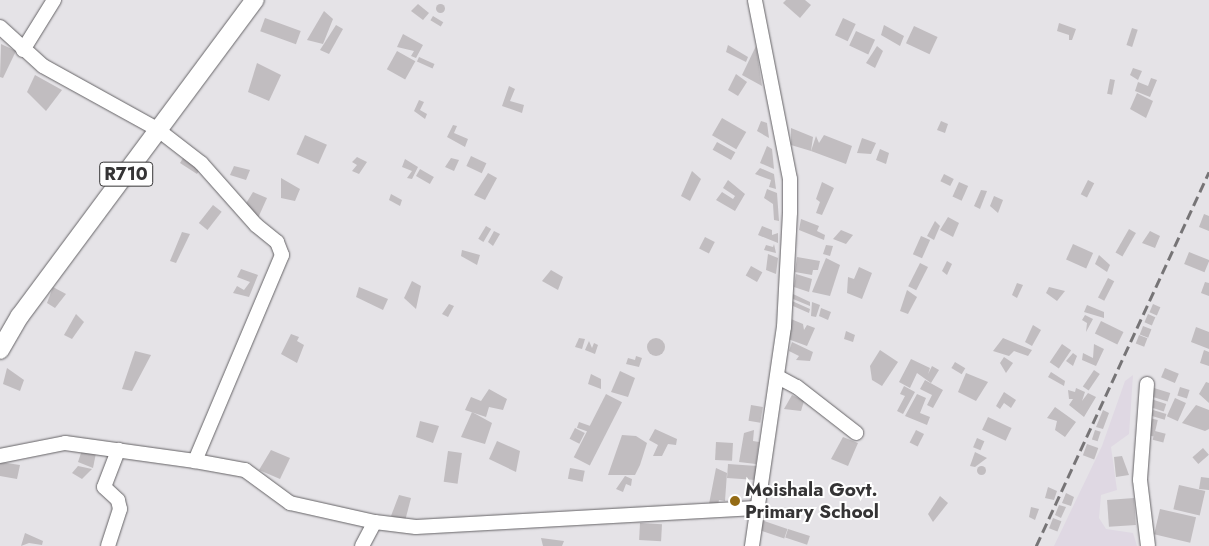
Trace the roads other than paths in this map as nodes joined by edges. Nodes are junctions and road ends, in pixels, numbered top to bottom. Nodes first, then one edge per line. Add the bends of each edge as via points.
1 (54, 0) edge
2 (255, 0) edge
3 (755, 0) edge
4 (0, 27) edge
5 (23, 50) junction
6 (157, 129) junction
7 (0, 350) edge
8 (778, 377) junction
9 (1147, 384) dead end
10 (856, 433) dead end
11 (118, 450) junction
12 (0, 456) edge
13 (195, 461) junction
14 (755, 508) junction
15 (375, 522) junction
16 (108, 546) edge
17 (362, 546) edge
18 (752, 546) edge
19 (1148, 546) edge

1 - 5 street
2 - 6 main road, R710
3 - 8 street via 790,179 789,271
4 - 5 street
5 - 6 street via 43,66
6 - 7 main road, R710 via 20,316
6 - 13 street via 201,163 281,247 280,267
8 - 10 street via 798,387
8 - 14 street
9 - 19 street via 1140,480
11 - 12 street via 65,444
11 - 13 street
11 - 16 street via 104,487 118,500 120,509
13 - 15 street via 245,470 290,503
14 - 15 street via 416,527
14 - 18 street
15 - 17 street

